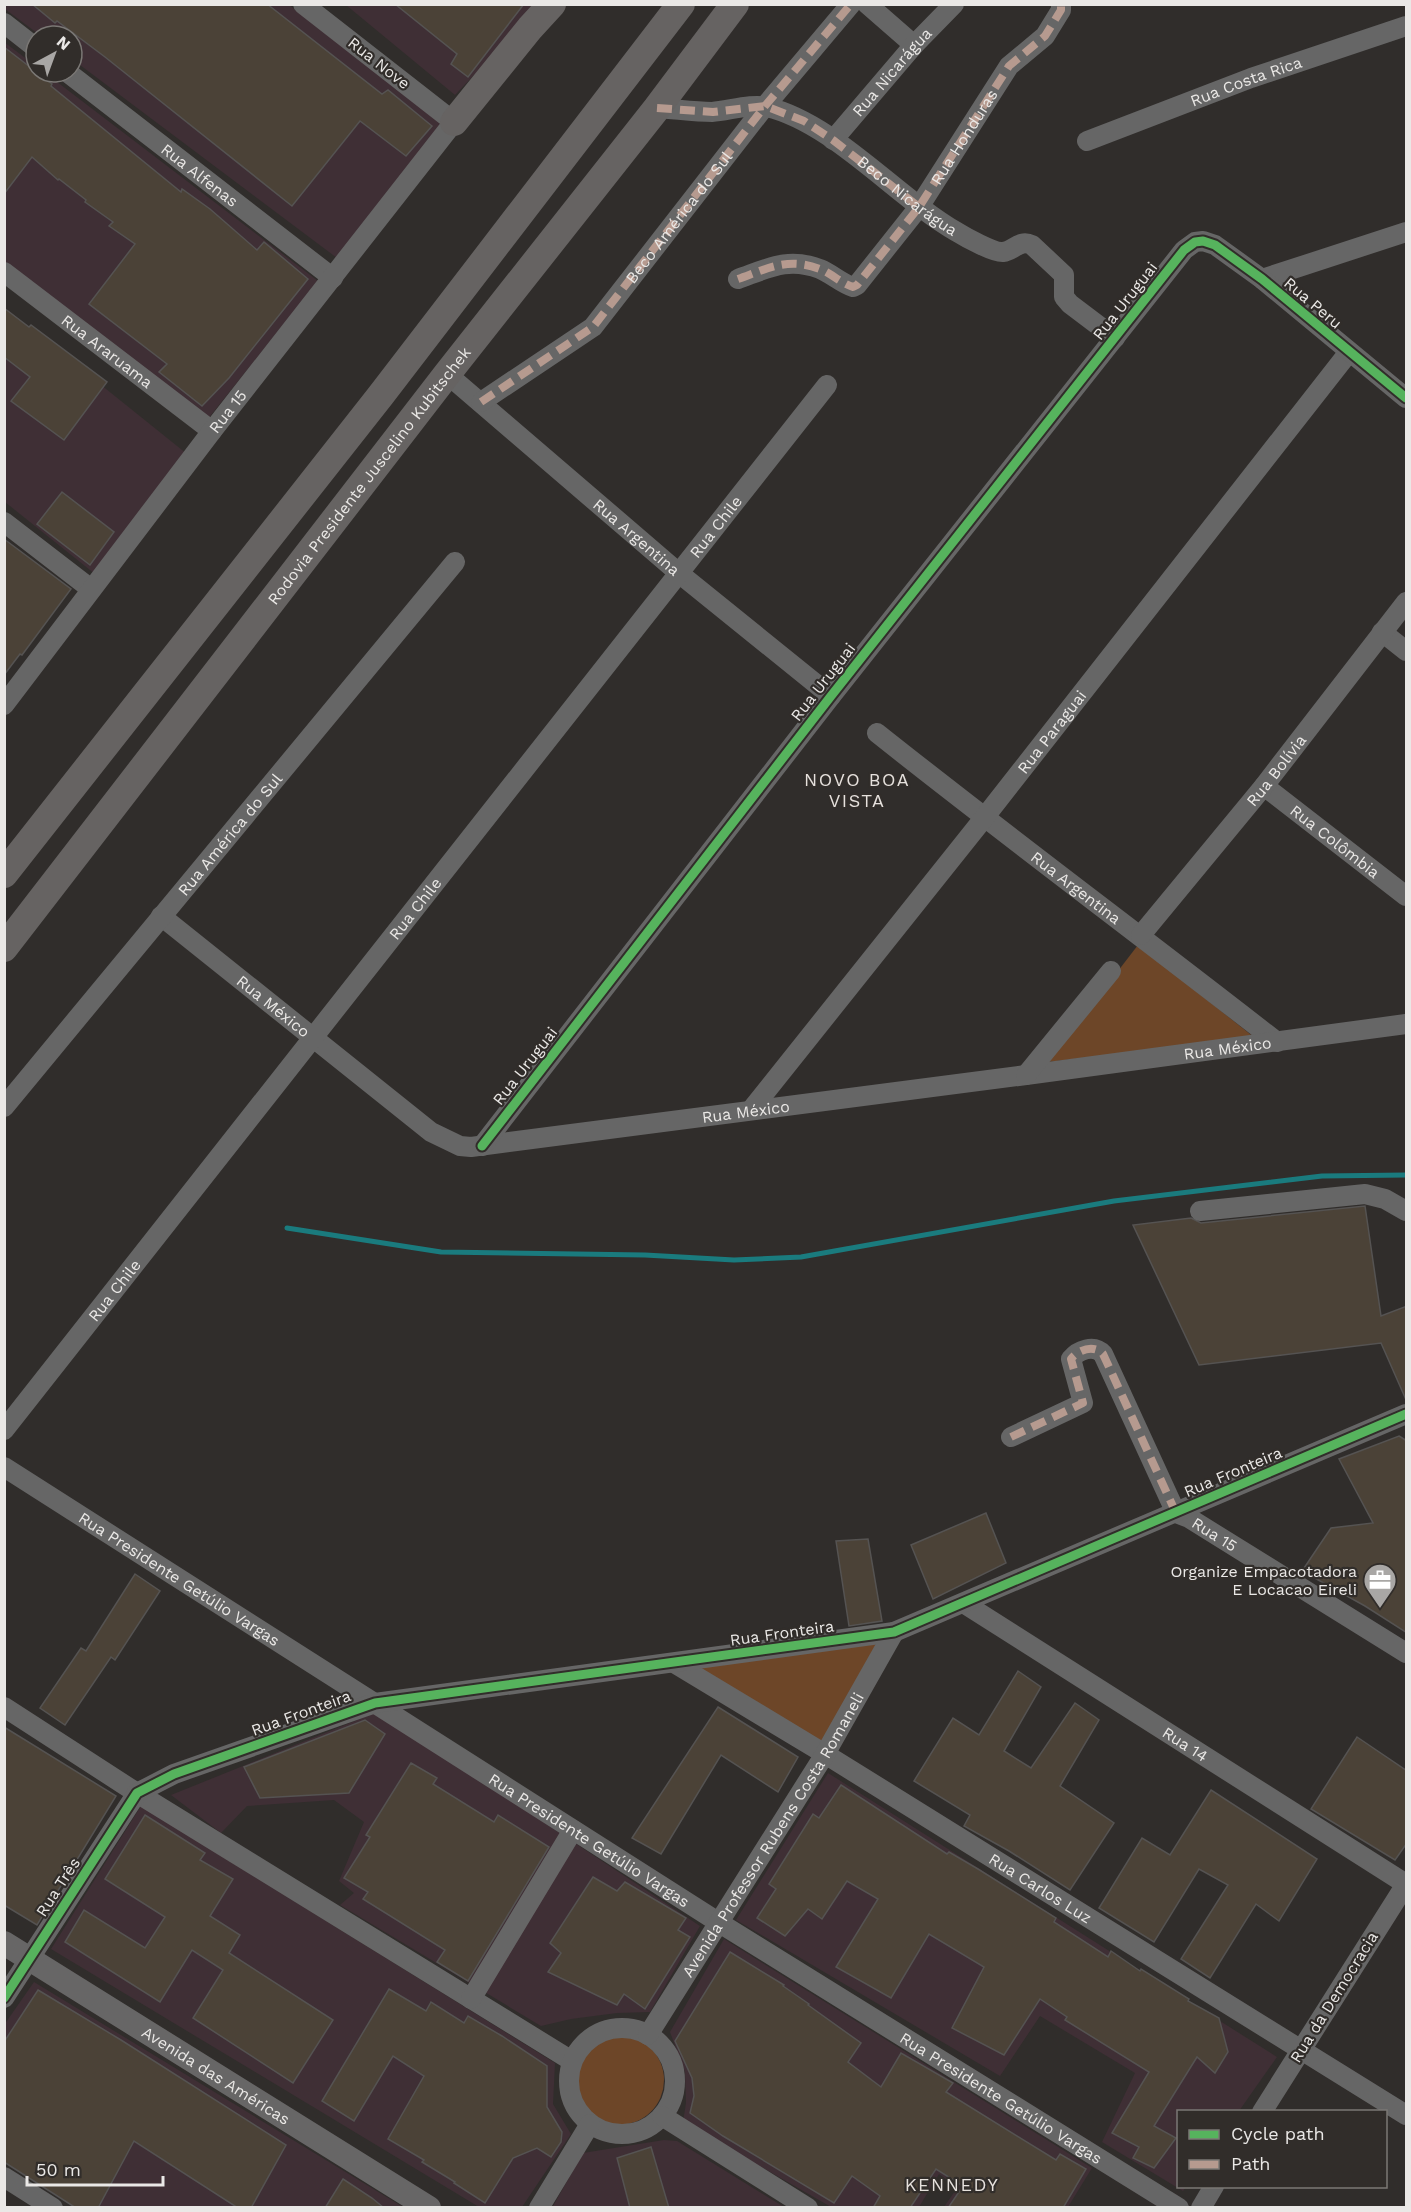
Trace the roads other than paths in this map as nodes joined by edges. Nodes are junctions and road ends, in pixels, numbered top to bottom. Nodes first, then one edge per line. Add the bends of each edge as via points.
1 (303, 4) edge
2 (552, 4) edge
3 (681, 4) edge
4 (735, 4) edge
5 (851, 4) edge
6 (867, 4) edge
7 (954, 4) edge
8 (1061, 4) edge
9 (4, 23) edge
10 (1407, 27) edge
11 (24, 39) edge
12 (914, 45) junction
13 (82, 84) edge
14 (765, 106) junction
15 (657, 108) junction
16 (454, 122) junction
17 (833, 140) junction
18 (1087, 141) dead end
19 (919, 207) junction
20 (1407, 232) edge
21 (1194, 243) joint
22 (4, 272) edge
23 (333, 278) junction
24 (738, 279) dead end
25 (1262, 279) junction
26 (1115, 338) junction
27 (1349, 352) junction
28 (447, 374) junction
29 (827, 385) dead end
30 (1407, 398) edge
31 (481, 402) junction
32 (212, 431) junction
33 (4, 522) edge
34 (455, 562) dead end
35 (680, 574) junction
36 (91, 588) junction
37 (1407, 602) edge
38 (1382, 632) junction
39 (1407, 651) edge
40 (831, 696) junction
41 (4, 705) edge
42 (877, 733) dead end
43 (1264, 786) junction
44 (57, 807) junction
45 (984, 818) junction
46 (4, 850) edge
47 (4, 874) edge
48 (1407, 896) edge
49 (161, 916) junction
50 (1141, 935) junction
51 (4, 948) edge
52 (1111, 971) dead end
53 (1407, 1024) edge
54 (314, 1037) junction
55 (1277, 1042) junction
56 (1026, 1076) junction
57 (4, 1107) edge
58 (751, 1110) junction
59 (482, 1146) junction
60 (1200, 1211) dead end
61 (1407, 1212) edge
62 (1404, 1419) edge
63 (4, 1430) edge
64 (1011, 1437) dead end
65 (4, 1467) edge
66 (1176, 1514) junction
67 (965, 1604) junction
68 (894, 1632) junction
69 (1407, 1653) edge
70 (674, 1663) junction
71 (375, 1703) junction
72 (4, 1707) edge
73 (825, 1754) junction
74 (137, 1793) junction
75 (573, 1830) junction
76 (1407, 1884) edge
77 (718, 1922) junction
78 (4, 1943) edge
79 (30, 1959) junction
80 (4, 1998) edge
81 (471, 1999) junction
82 (648, 2035) junction
83 (1301, 2049) junction
84 (572, 2061) junction
85 (1263, 2110) edge
86 (1407, 2115) edge
87 (662, 2116) junction
88 (590, 2124) junction
89 (4, 2177) edge
90 (1213, 2188) edge
91 (53, 2208) edge
92 (429, 2208) edge
93 (539, 2208) edge
94 (807, 2208) edge
95 (1179, 2208) edge
96 (1201, 2208) edge

1 - 16 street, Rua Nove
2 - 16 highway
3 - 44 highway via 367,414
4 - 15 highway, Rodovia Presidente Juscelino Kubitschek
5 - 14 street, Beco América do Sul
6 - 12 street
7 - 12 street, Rua Nicarágua
8 - 19 street, Rua Honduras via 1045,36 1009,66
9 - 11 street
10 - 18 street, Rua Costa Rica via 1251,78
12 - 17 street, Rua Nicarágua
13 - 23 street, Rua Alfenas
14 - 15 street, Beco Nicarágua via 713,112
14 - 17 street, Beco Nicarágua via 804,121
14 - 31 street, Beco América do Sul via 593,327
15 - 28 highway, Rodovia Presidente Juscelino Kubitschek
16 - 23 street, Rua 15
17 - 19 street, Beco Nicarágua
19 - 24 street, Rua Honduras via 853,287 821,269 786,262
19 - 26 street, Beco Nicarágua via 957,233 997,252 1020,243 1032,245 1064,274 1064,297 1070,304
20 - 25 street
21 - 25 street, Rua Peru via 1215,245
21 - 26 street, Rua Uruguai via 1184,250
22 - 32 street, Rua Araruama
23 - 32 street, Rua 15
25 - 27 street, Rua Peru
26 - 40 street, Rua Uruguai
27 - 30 street, Rua Peru
27 - 45 street, Rua Paraguai
28 - 31 street, Rua Argentina
28 - 51 highway, Rodovia Presidente Juscelino Kubitschek
29 - 35 street, Rua Chile
31 - 35 street, Rua Argentina
32 - 36 street, Rua 15
33 - 36 street
34 - 49 street, Rua América do Sul
35 - 40 street, Rua Argentina
35 - 54 street, Rua Chile
36 - 41 street, Rua 15
37 - 38 street, Rua Bolívia
38 - 39 street
38 - 43 street, Rua Bolívia
40 - 59 street, Rua Uruguai
42 - 45 street, Rua Argentina
43 - 48 street, Rua Colômbia
43 - 50 street, Rua Bolívia
44 - 46 street
44 - 47 highway
45 - 50 street, Rua Argentina
45 - 58 street, Rua Paraguai
49 - 54 street, Rua México
49 - 57 street, Rua América do Sul
50 - 55 street, Rua Argentina
52 - 56 street
53 - 55 street, Rua México
54 - 59 street, Rua México via 431,1132 460,1146
54 - 63 street, Rua Chile
55 - 56 street, Rua México
56 - 58 street, Rua México
58 - 59 street, Rua México
60 - 61 street via 1365,1194 1385,1199
62 - 66 street, Rua Fronteira
64 - 66 street via 1083,1403 1071,1359 1096,1348
65 - 71 street, Rua Presidente Getúlio Vargas
66 - 67 street, Rua Fronteira
66 - 69 street, Rua 15 via 1189,1518
67 - 68 street, Rua Fronteira
67 - 76 street, Rua 14
68 - 70 street, Rua Fronteira
68 - 73 street, Avenida Professor Rubens Costa Romaneli
70 - 71 street, Rua Fronteira
70 - 73 street, Rua Carlos Luz
71 - 74 street, Rua Fronteira via 174,1774
71 - 75 street, Rua Presidente Getúlio Vargas
72 - 74 street
73 - 77 street, Avenida Professor Rubens Costa Romaneli
73 - 83 street, Rua Carlos Luz
74 - 79 street, Rua Três
74 - 81 street
75 - 77 street, Rua Presidente Getúlio Vargas
75 - 81 street
76 - 83 street, Rua da Democracia
77 - 82 street, Avenida Professor Rubens Costa Romaneli
77 - 95 street, Rua Presidente Getúlio Vargas
78 - 79 main road, Avenida das Américas
79 - 80 street, Rua Três
79 - 92 main road, Avenida das Américas
81 - 84 street
82 - 84 street via 631,2029 595,2034
82 - 87 street via 660,2044 674,2072 671,2103
83 - 85 street, Rua da Democracia
83 - 86 street, Rua Carlos Luz
84 - 88 street via 568,2078 570,2096
87 - 88 street via 643,2130 620,2134 604,2132
87 - 94 street
88 - 93 street
89 - 91 street
90 - 96 street

